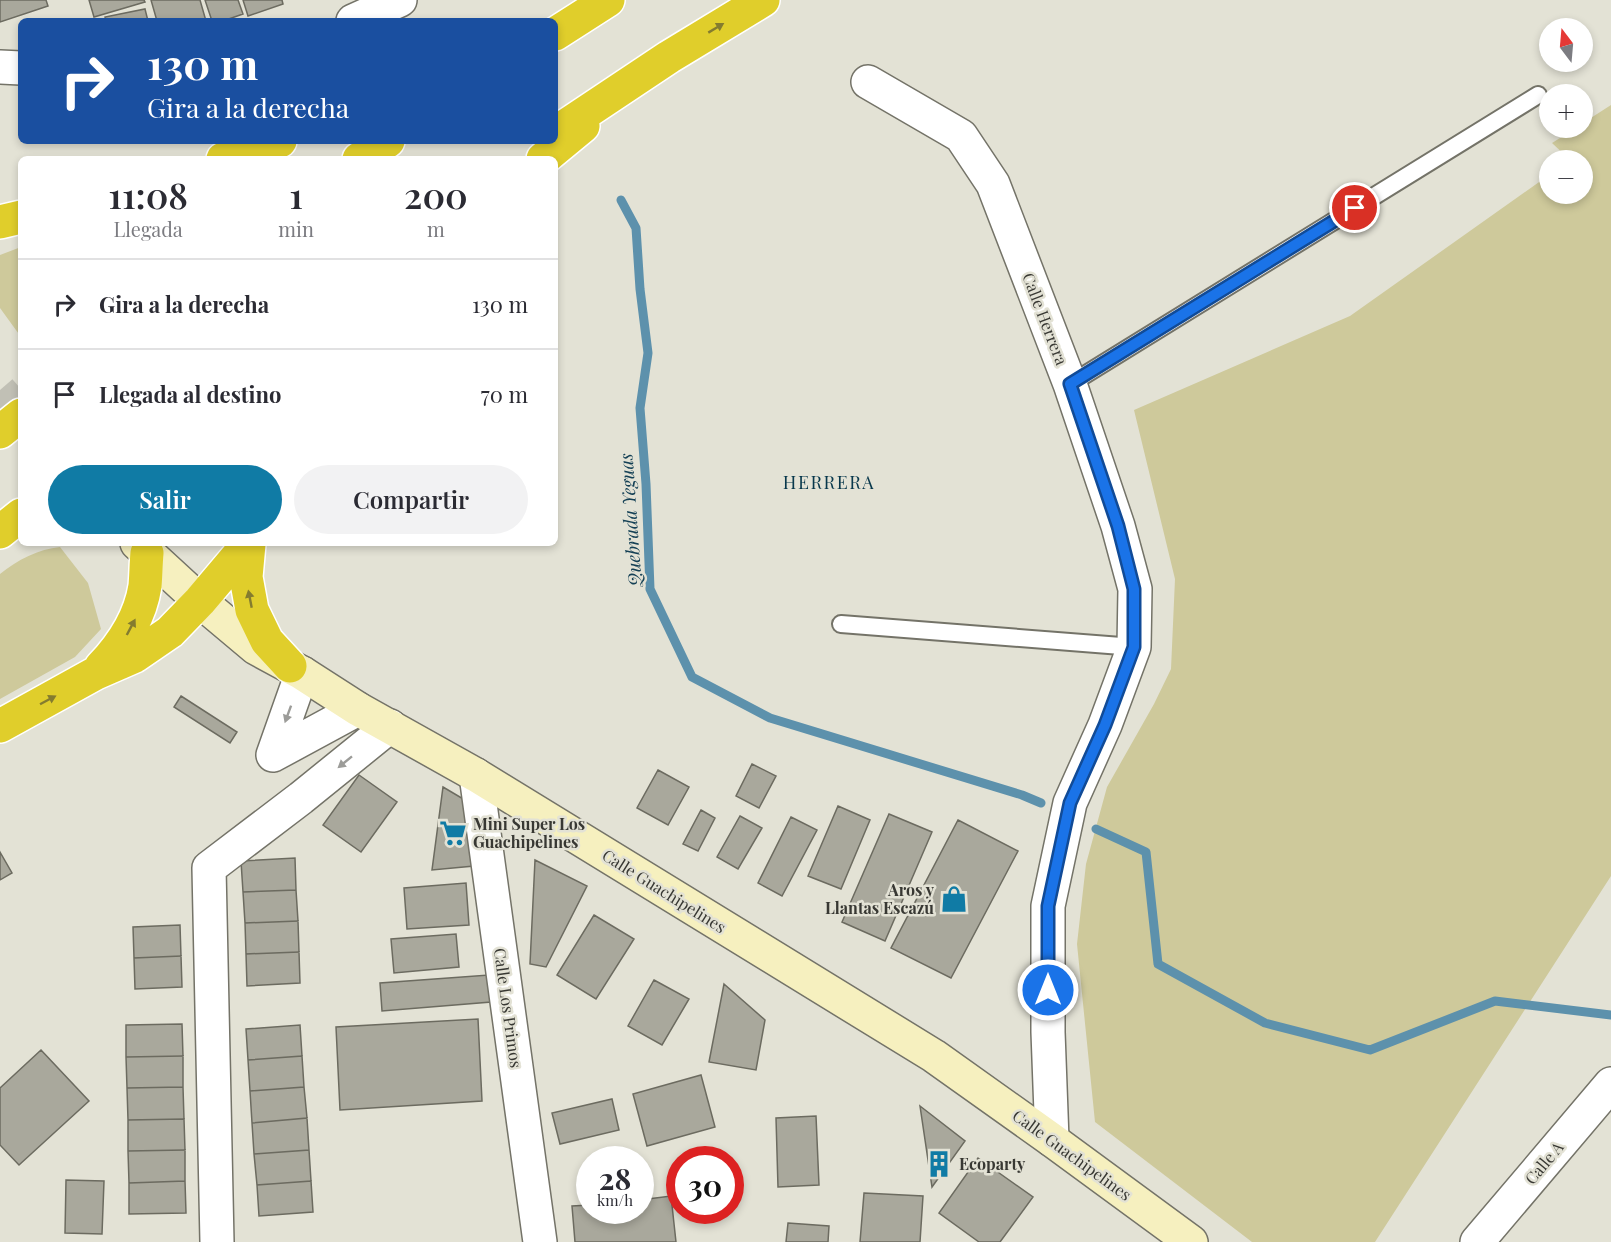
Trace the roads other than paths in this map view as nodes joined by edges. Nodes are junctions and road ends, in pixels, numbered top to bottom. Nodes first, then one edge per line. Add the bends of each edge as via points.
1 (400, 0) edge
2 (593, 0) edge
3 (608, 0) edge
4 (763, 0) edge
5 (360, 18) edge
6 (557, 18) edge
7 (558, 32) edge
8 (669, 57) junction
9 (0, 67) edge
10 (18, 68) edge
11 (868, 82) dead end
12 (1538, 95) dead end
13 (558, 130) edge
14 (270, 144) edge
15 (383, 144) edge
16 (538, 144) edge
17 (232, 156) edge
18 (364, 156) edge
19 (520, 156) edge
20 (547, 156) edge
21 (18, 218) edge
22 (0, 222) edge
23 (1070, 384) junction
24 (18, 417) edge
25 (0, 432) edge
26 (18, 517) edge
27 (0, 532) edge
28 (247, 546) edge
29 (249, 546) edge
30 (142, 548) edge
31 (200, 602) junction
32 (841, 624) dead end
33 (1134, 647) junction
34 (296, 669) junction
35 (96, 673) junction
36 (358, 710) junction
37 (0, 726) edge
38 (390, 726) junction
39 (476, 775) junction
40 (1611, 1084) edge
41 (1052, 1140) junction
42 (217, 1242) edge
43 (540, 1242) edge
44 (1191, 1242) edge
45 (1477, 1242) edge

1 - 5 street
2 - 6 highway
3 - 7 highway
8 -> 4 highway
8 - 13 highway
8 - 20 highway
9 - 10 street
11 - 23 street, Calle Herrera via 962,136 993,184
12 - 23 lane
14 - 17 highway
15 - 18 highway
16 - 19 highway
21 - 22 highway
23 - 33 street, Calle Herrera via 1118,526 1134,589
24 - 25 highway
26 - 27 highway
28 - 31 highway
34 -> 29 highway via 267,640 252,610 246,577
30 - 31 street, Calle Guachipelines
35 -> 30 highway via 119,648 136,619 145,586
31 - 34 street, Calle Guachipelines via 256,648
31 - 35 highway via 170,632 135,656
32 - 33 lane
33 - 41 street, Calle Herrera via 1070,803 1048,906
34 - 36 street, Calle Guachipelines
34 -> 36 street via 273,755
37 -> 35 highway
36 - 38 street, Calle Guachipelines
38 - 39 street, Calle Guachipelines
38 -> 42 street via 209,868
39 - 41 street, Calle Guachipelines via 934,1056
39 - 43 street, Calle Los Primos
40 - 45 street, Calle A
41 - 44 street, Calle Guachipelines

